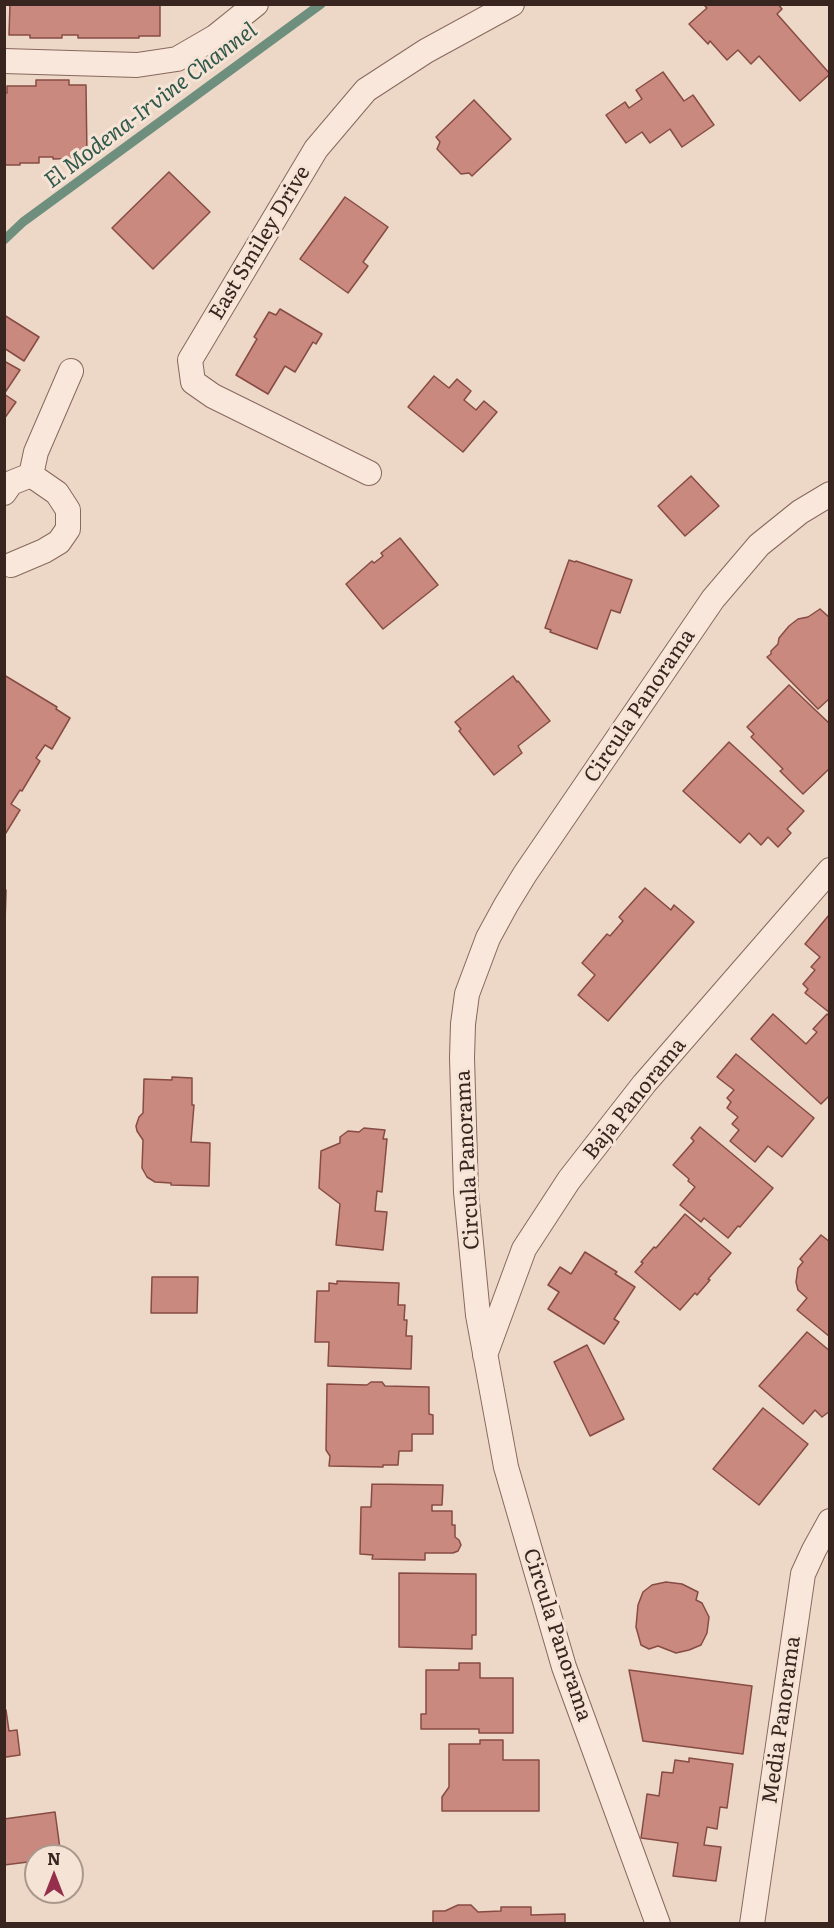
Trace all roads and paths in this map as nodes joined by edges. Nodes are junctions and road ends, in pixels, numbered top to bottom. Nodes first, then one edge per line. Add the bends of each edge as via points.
1 (256, 4) edge
2 (512, 4) edge
3 (4, 61) edge
4 (71, 371) dead end
5 (369, 473) dead end
6 (31, 475) junction
7 (4, 493) edge
8 (830, 494) edge
9 (7, 563) edge
10 (830, 870) edge
11 (485, 1357) junction
12 (830, 1521) edge
13 (658, 1923) edge
14 (752, 1923) edge

1 - 3 street via 216,37 177,59 137,65
2 - 5 street, East Smiley Drive via 426,51 366,90 316,149 190,360 193,382 213,396
4 - 6 street via 36,452
6 - 7 street via 11,483
6 - 9 street via 57,493 68,510 68,529 59,542 44,551
8 - 11 street, Circula Panorama via 759,545 712,599 525,874 488,938 467,994 462,1051 466,1192
10 - 11 street, Baja Panorama via 644,1084 569,1180 524,1249
11 - 13 street, Circula Panorama via 506,1467 564,1667
12 - 14 street, Media Panorama via 803,1574

